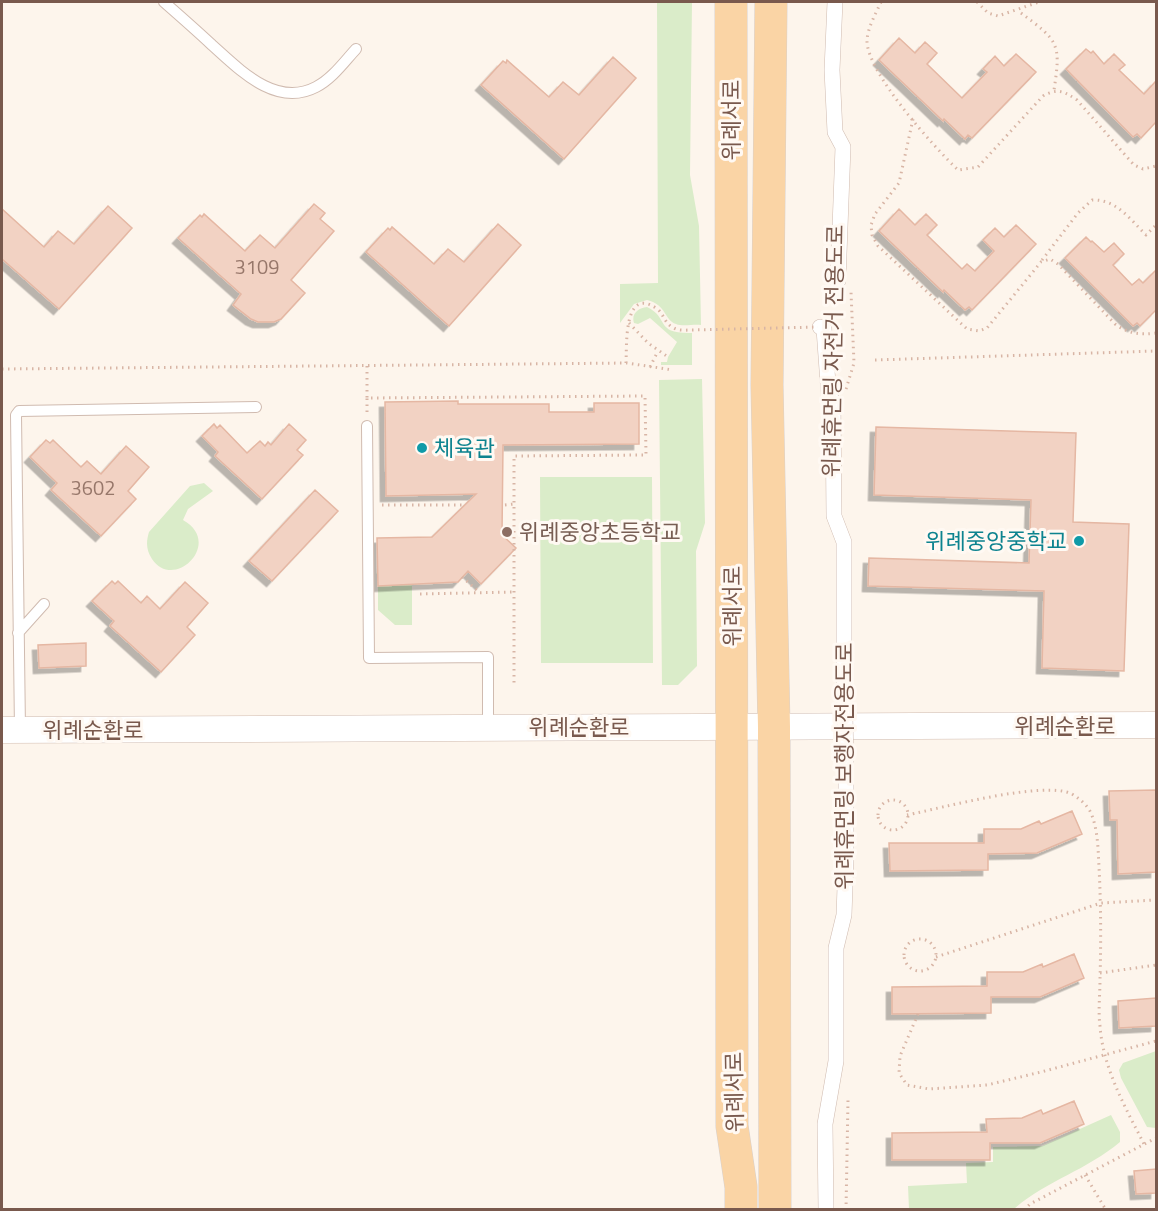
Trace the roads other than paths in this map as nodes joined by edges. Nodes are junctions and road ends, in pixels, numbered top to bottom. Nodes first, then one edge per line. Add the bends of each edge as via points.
1 (164, 2) edge
2 (731, 2) edge
3 (771, 2) edge
4 (835, 2) edge
5 (356, 49) dead end
6 (845, 283) road end
7 (819, 327) road end
8 (256, 407) dead end
9 (367, 426) road end
10 (44, 604) dead end
11 (18, 633) junction
12 (1156, 725) edge
13 (732, 726) junction
14 (774, 727) junction
15 (488, 728) junction
16 (11, 730) edge
17 (741, 1209) edge
18 (775, 1209) edge
19 (826, 1209) edge

1 - 5 lane via 241,71 276,91 302,92 317,87
2 - 13 main road, 위례서로
3 - 14 main road, 위례서로 via 767,384
4 - 6 street via 832,70 836,132 843,147
7 - 19 street, 위례휴먼링 보행자전용도로, bridge via 824,329 833,401 834,516 844,542 846,764 844,915 836,948 836,1061 825,1124
8 - 11 lane via 19,411
9 - 15 lane via 369,658 488,657
10 - 11 lane
11 - 16 lane
12 - 14 street, 위례순환로
13 - 14 street, 위례순환로
13 - 15 street, 위례순환로
13 - 17 main road, 위례서로 via 732,1125
14 - 18 main road, 위례서로
15 - 16 street, 위례순환로

